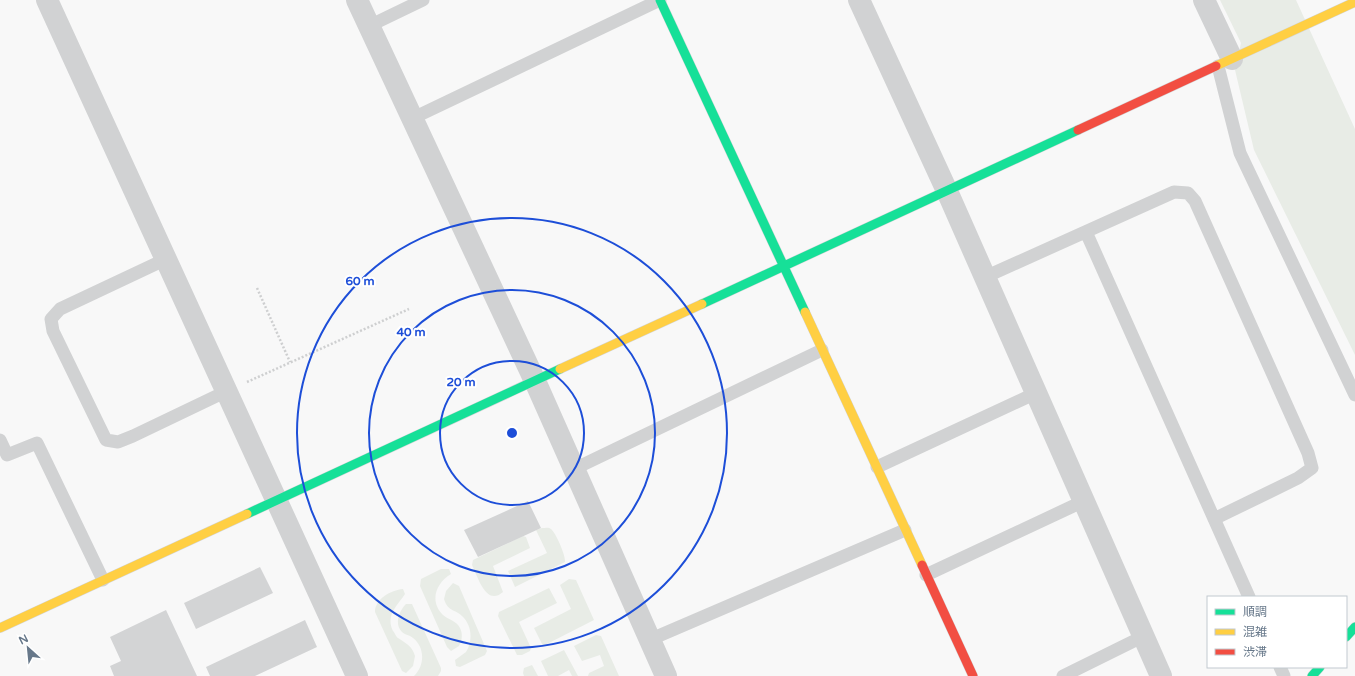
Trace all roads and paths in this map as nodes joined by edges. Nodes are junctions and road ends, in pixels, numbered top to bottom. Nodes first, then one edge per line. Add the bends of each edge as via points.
1 (47, 0) edge
2 (357, 0) edge
3 (423, 0) edge
4 (660, 0) edge
5 (859, 0) edge
6 (1204, 0) edge
7 (1355, 2) edge
8 (369, 26) junction
9 (1225, 62) junction
10 (412, 119) junction
11 (947, 191) junction
12 (1086, 232) junction
13 (166, 259) junction
14 (784, 266) junction
15 (985, 278) junction
16 (257, 288) dead end
17 (409, 309) dead end
18 (822, 350) junction
19 (290, 362) junction
20 (535, 381) junction
21 (226, 391) junction
22 (1036, 393) junction
23 (1355, 395) edge
24 (0, 440) edge
25 (877, 467) junction
26 (574, 469) junction
27 (276, 500) junction
28 (1084, 501) junction
29 (1214, 519) junction
30 (906, 530) junction
31 (926, 575) junction
32 (103, 580) junction
33 (1249, 596) edge
34 (1355, 627) edge
35 (0, 628) edge
36 (1144, 636) junction
37 (1347, 636) edge
38 (650, 640) junction
39 (1319, 668) edge
40 (357, 676) edge
41 (666, 676) edge
42 (973, 676) edge
43 (1063, 676) edge
44 (1161, 676) edge
45 (1312, 676) edge

1 - 13 street
2 - 8 street
3 - 8 lane
4 - 10 lane
4 - 14 street
5 - 11 street
6 - 9 street
7 - 9 street
8 - 10 street
9 - 11 street
9 - 23 lane via 1240,153
10 - 20 street
11 - 14 street
11 - 15 street
12 - 15 lane
12 - 29 lane
12 - 29 lane via 1174,192 1188,193 1195,201 1308,453 1312,468 1298,478
13 - 21 street
13 - 21 lane via 60,309 51,319 53,331 106,440 118,442 133,436
14 - 18 street
14 - 20 street
15 - 22 street
16 - 19 path
17 - 19 path
18 - 25 street
18 - 26 lane
19 - 21 path
20 - 26 street
20 - 27 street
21 - 27 street
22 - 25 lane
22 - 28 street
24 - 32 lane via 7,455 37,443
25 - 30 street
26 - 38 street
27 - 32 street
27 - 40 street
28 - 31 lane
28 - 36 street
29 - 33 lane
30 - 31 street
30 - 38 lane
31 - 42 street
32 - 35 street
34 - 37 street
36 - 43 lane
36 - 44 street
38 - 41 street
39 - 45 street

